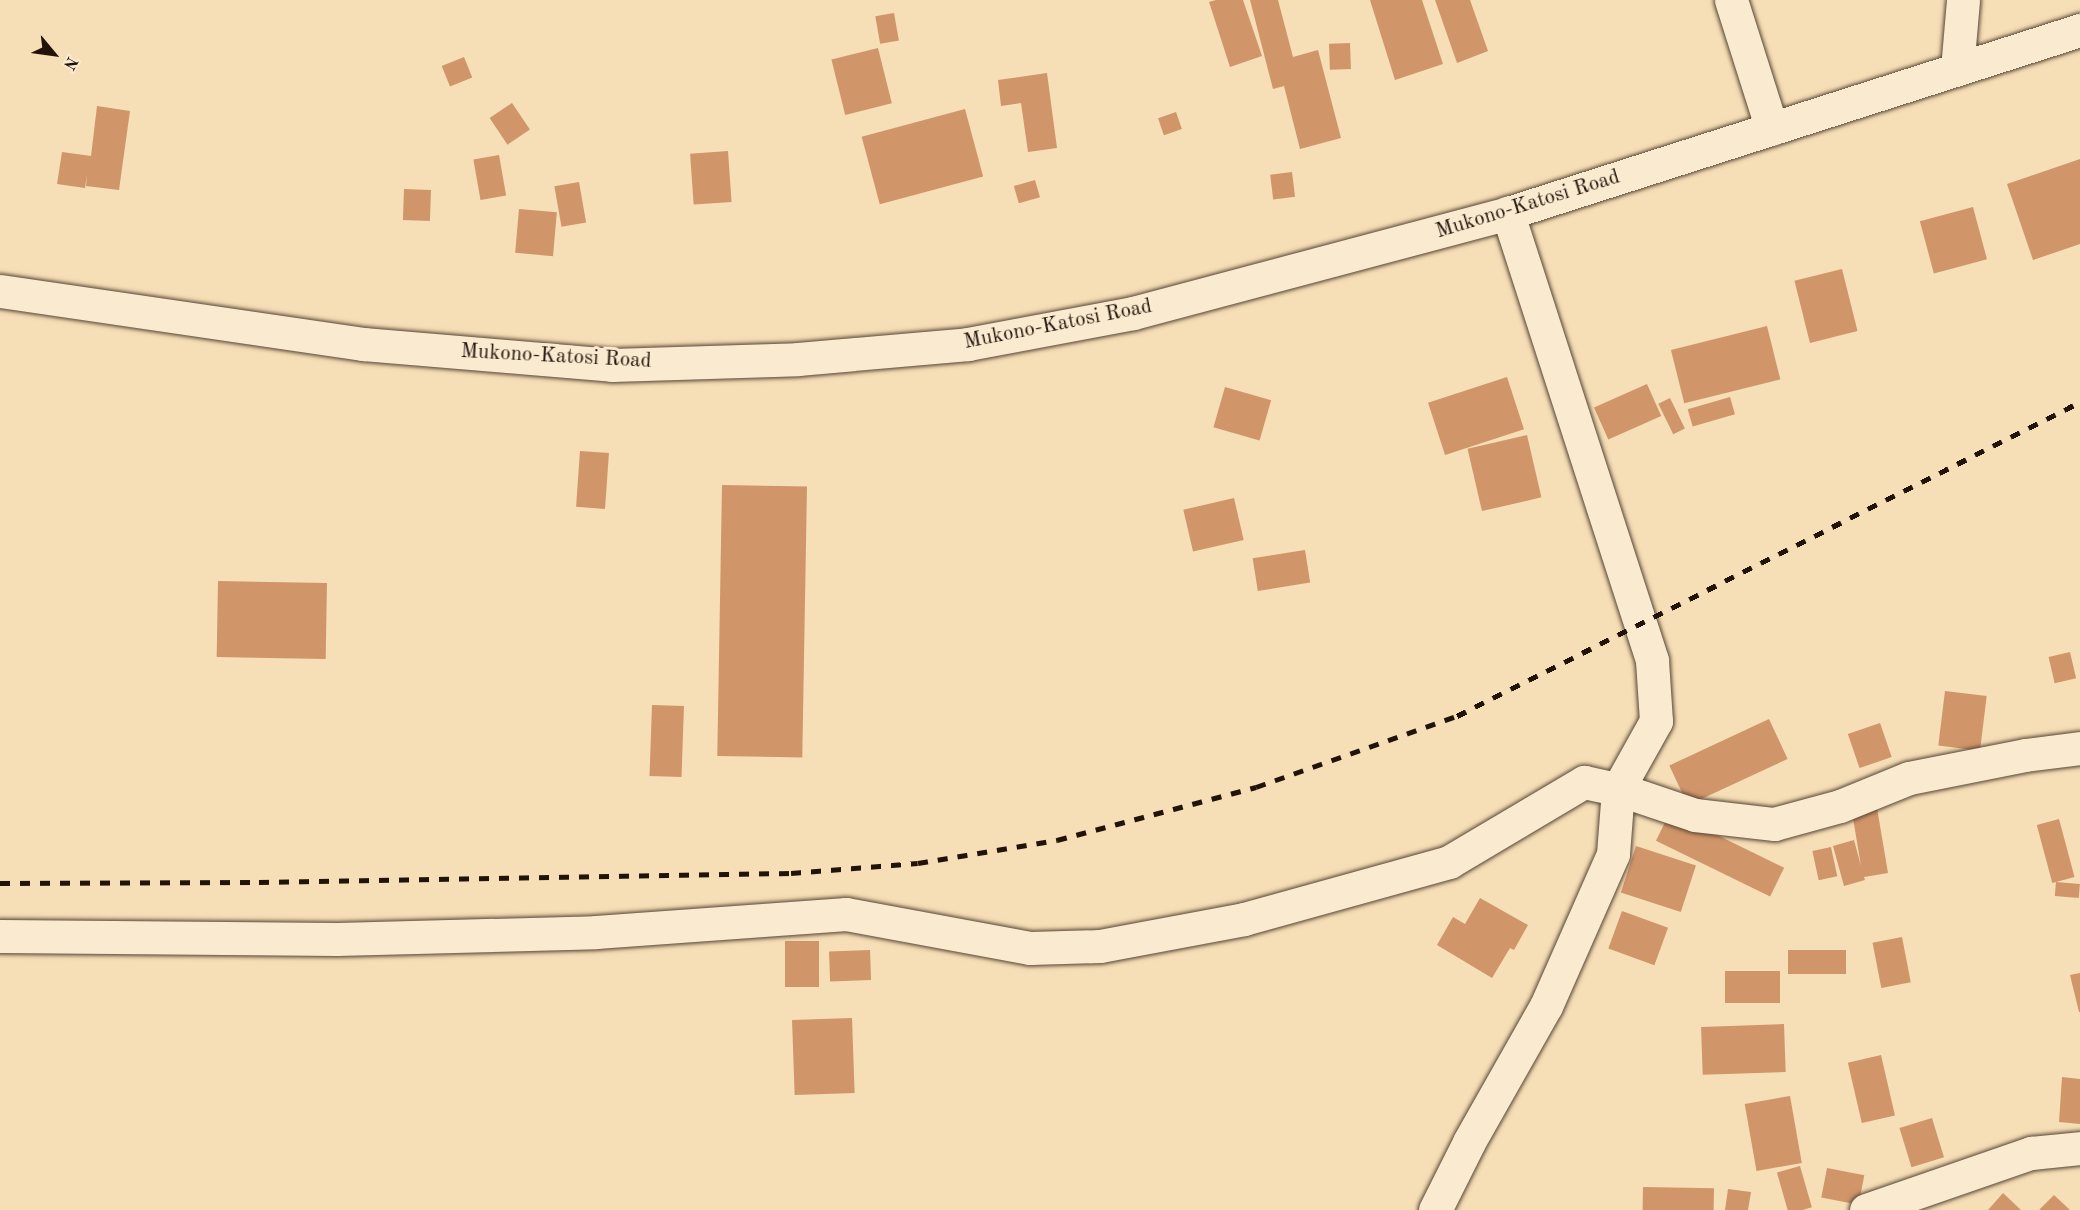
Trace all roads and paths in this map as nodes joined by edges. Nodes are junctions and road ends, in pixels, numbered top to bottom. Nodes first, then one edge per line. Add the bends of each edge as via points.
1 (1731, 0) edge
2 (1963, 0) edge
3 (2080, 30) edge
4 (1958, 69) junction
5 (1772, 129) junction
6 (1508, 213) junction
7 (0, 291) edge
8 (2080, 748) edge
9 (1618, 789) junction
10 (0, 936) edge
11 (2080, 1148) edge
12 (1435, 1210) edge
13 (1866, 1210) edge

1 - 5 street
2 - 4 street
3 - 4 street, Mukono-Katosi Road
4 - 5 street, Mukono-Katosi Road
5 - 6 street, Mukono-Katosi Road
6 - 7 street, Mukono-Katosi Road via 1133,313 968,344 798,359 612,365 375,345
6 - 9 street via 1652,660 1656,721
8 - 9 street via 1909,778 1840,806 1774,824 1695,815
9 - 10 street via 1584,782 1449,862 1245,919 1100,946 1030,948 846,914 596,932 349,939
9 - 12 street via 1613,854 1546,1006
11 - 13 street via 2031,1153

